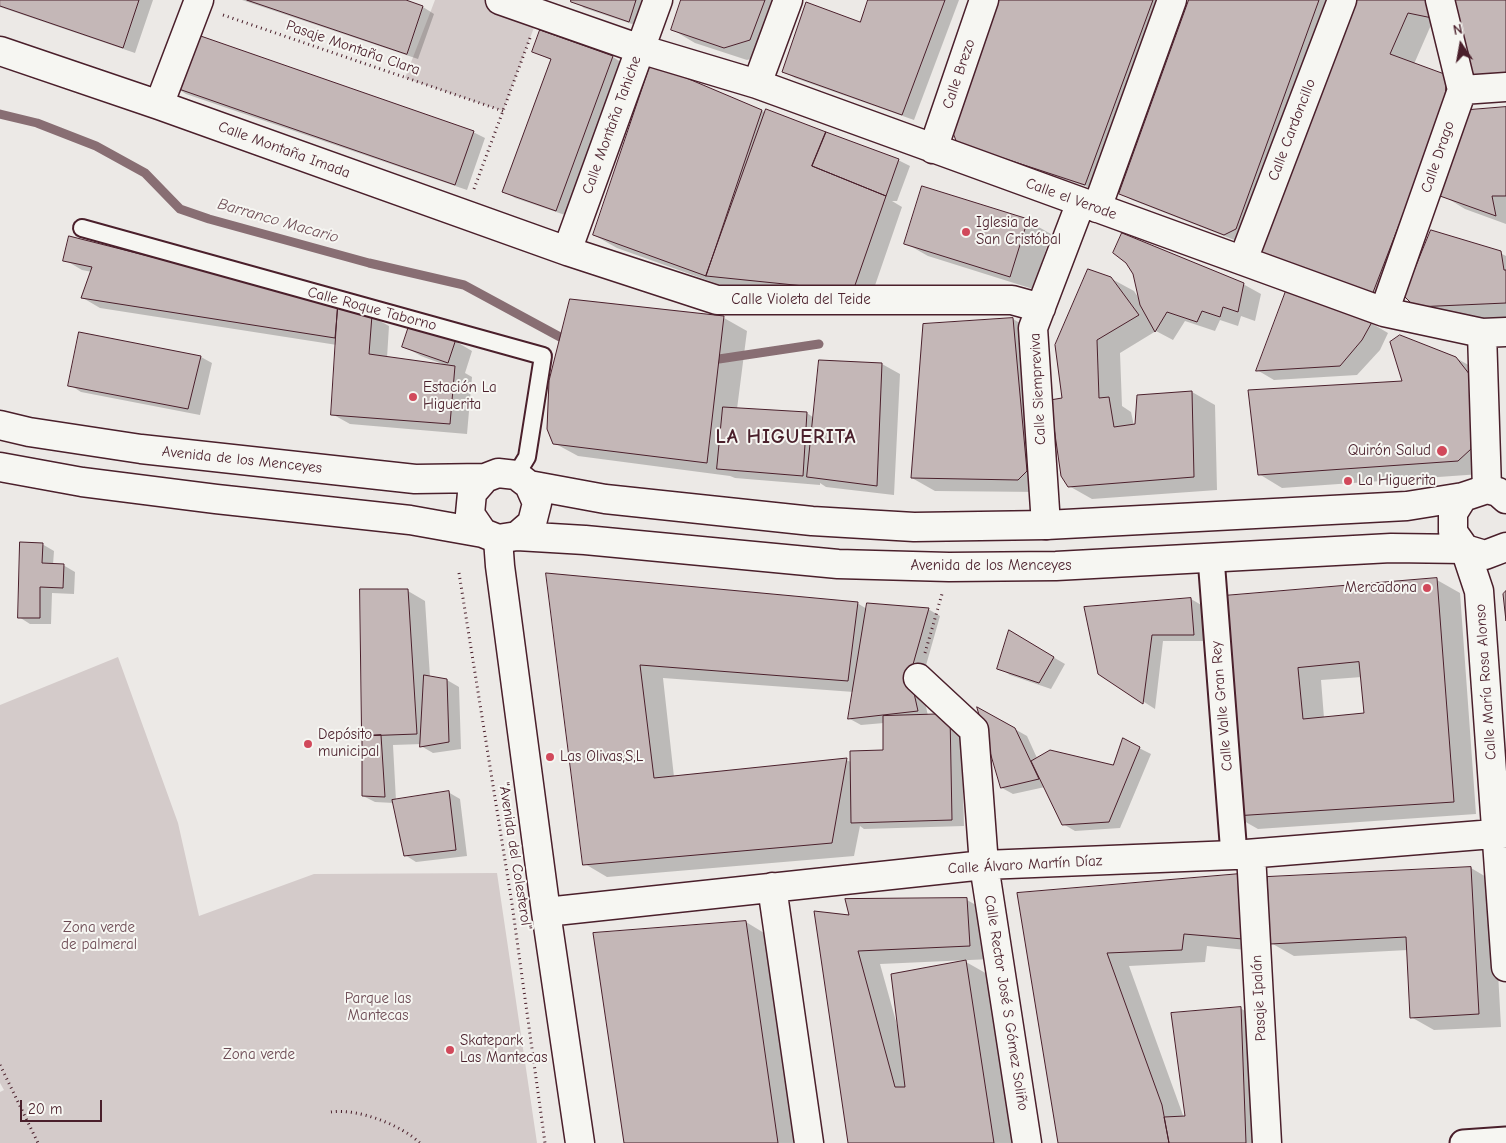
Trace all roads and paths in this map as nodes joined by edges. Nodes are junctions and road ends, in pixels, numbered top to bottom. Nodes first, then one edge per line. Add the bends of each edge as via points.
1 (500, 0) edge
2 (658, 0) edge
3 (788, 0) edge
4 (984, 0) edge
5 (1172, 0) edge
6 (1342, 0) edge
7 (1440, 0) edge
8 (198, 3) edge
9 (539, 14) junction
10 (640, 49) junction
11 (0, 51) edge
12 (757, 84) junction
13 (1506, 87) edge
14 (1462, 90) junction
15 (159, 106) junction
16 (503, 111) junction
17 (933, 149) junction
18 (1089, 205) junction
19 (465, 214) junction
20 (82, 228) dead end
21 (567, 251) junction
22 (1243, 260) junction
23 (1041, 308) junction
24 (1384, 312) junction
25 (1494, 333) edge
26 (0, 424) edge
27 (0, 467) edge
28 (485, 478) junction
29 (522, 480) junction
30 (1492, 494) edge
31 (1046, 525) junction
32 (500, 536) junction
33 (1506, 547) edge
34 (1465, 549) junction
35 (1211, 558) junction
36 (949, 567) junction
37 (459, 573) dead end
38 (918, 678) joint
39 (1501, 834) edge
40 (1242, 854) junction
41 (984, 865) junction
42 (772, 887) junction
43 (546, 912) junction
44 (1506, 967) edge
45 (0, 1065) edge
46 (331, 1112) dead end
47 (1506, 1140) edge
48 (38, 1143) edge
49 (420, 1143) edge
50 (545, 1143) edge
51 (580, 1143) edge
52 (809, 1143) edge
53 (1027, 1143) edge
54 (1266, 1143) edge
55 (1463, 1143) edge

1 - 9 street, Calle el Verode
2 - 10 street, Calle Montaña Tahiche
3 - 12 street
4 - 17 street, Calle Brezo
5 - 18 street, Calle Siempreviva
6 - 22 street, Calle Cardoncillo
7 - 14 street
8 - 15 street
8 - 16 path, Pasaje Montaña Clara
9 - 10 street, Calle el Verode
9 - 16 path
10 - 12 street, Calle el Verode
10 - 21 street, Calle Montaña Tahiche
11 - 15 street, Calle Montaña Imada
12 - 17 street, Calle el Verode
13 - 14 street
14 - 24 street, Calle Drago
15 - 19 street, Calle Montaña Imada
16 - 19 path
17 - 18 street, Calle el Verode
18 - 22 street, Calle el Verode
18 - 23 street, Calle Siempreviva
19 - 21 street, Calle Montaña Imada
20 - 29 lane, Calle Roque Taborno via 542,356
21 - 23 street, Calle Violeta del Teide via 717,300 1012,300
22 - 24 street, Calle el Verode
23 - 31 street, Calle Siempreviva via 1033,328
24 - 25 street, Calle el Verode
25 - 30 street
26 - 28 street, Avenida de los Menceyes via 29,432 141,449 415,479
27 - 32 street, Avenida de los Menceyes via 82,482 410,520
28 - 29 street via 498,473
28 - 32 street via 472,492 470,514
29 - 31 street via 605,499 812,521 914,527
29 - 32 street via 536,503 532,523
30 - 31 street via 1407,506
30 - 34 street, Calle María Rosa Alonso via 1453,513 1453,532
32 - 36 street, Avenida de los Menceyes via 585,540 838,564
32 - 43 street via 502,576
33 - 34 street, Avenida de los Menceyes via 1485,555
34 - 35 street, Avenida de los Menceyes via 1391,548
34 - 39 street, Calle María Rosa Alonso via 1479,591
35 - 36 street, Avenida de los Menceyes via 1056,566
35 - 40 street, Calle Valle Gran Rey
36 - 38 path
37 - 50 path, "Avenida del Colesterol" via 512,904
38 - 41 street, Calle Rector José S Gómez Soliño via 974,730
39 - 40 street, Calle Álvaro Martín Díaz
39 - 44 street, Calle María Rosa Alonso
40 - 41 street, Calle Álvaro Martín Díaz
40 - 54 street, Pasaje Ipalán
41 - 42 street, Calle Álvaro Martín Díaz
41 - 53 street, Calle Rector José S Gómez Soliño
42 - 43 street, Calle Álvaro Martín Díaz
42 - 52 street
43 - 51 street
45 - 48 path
46 - 49 path via 375,1117 410,1134
47 - 55 street

